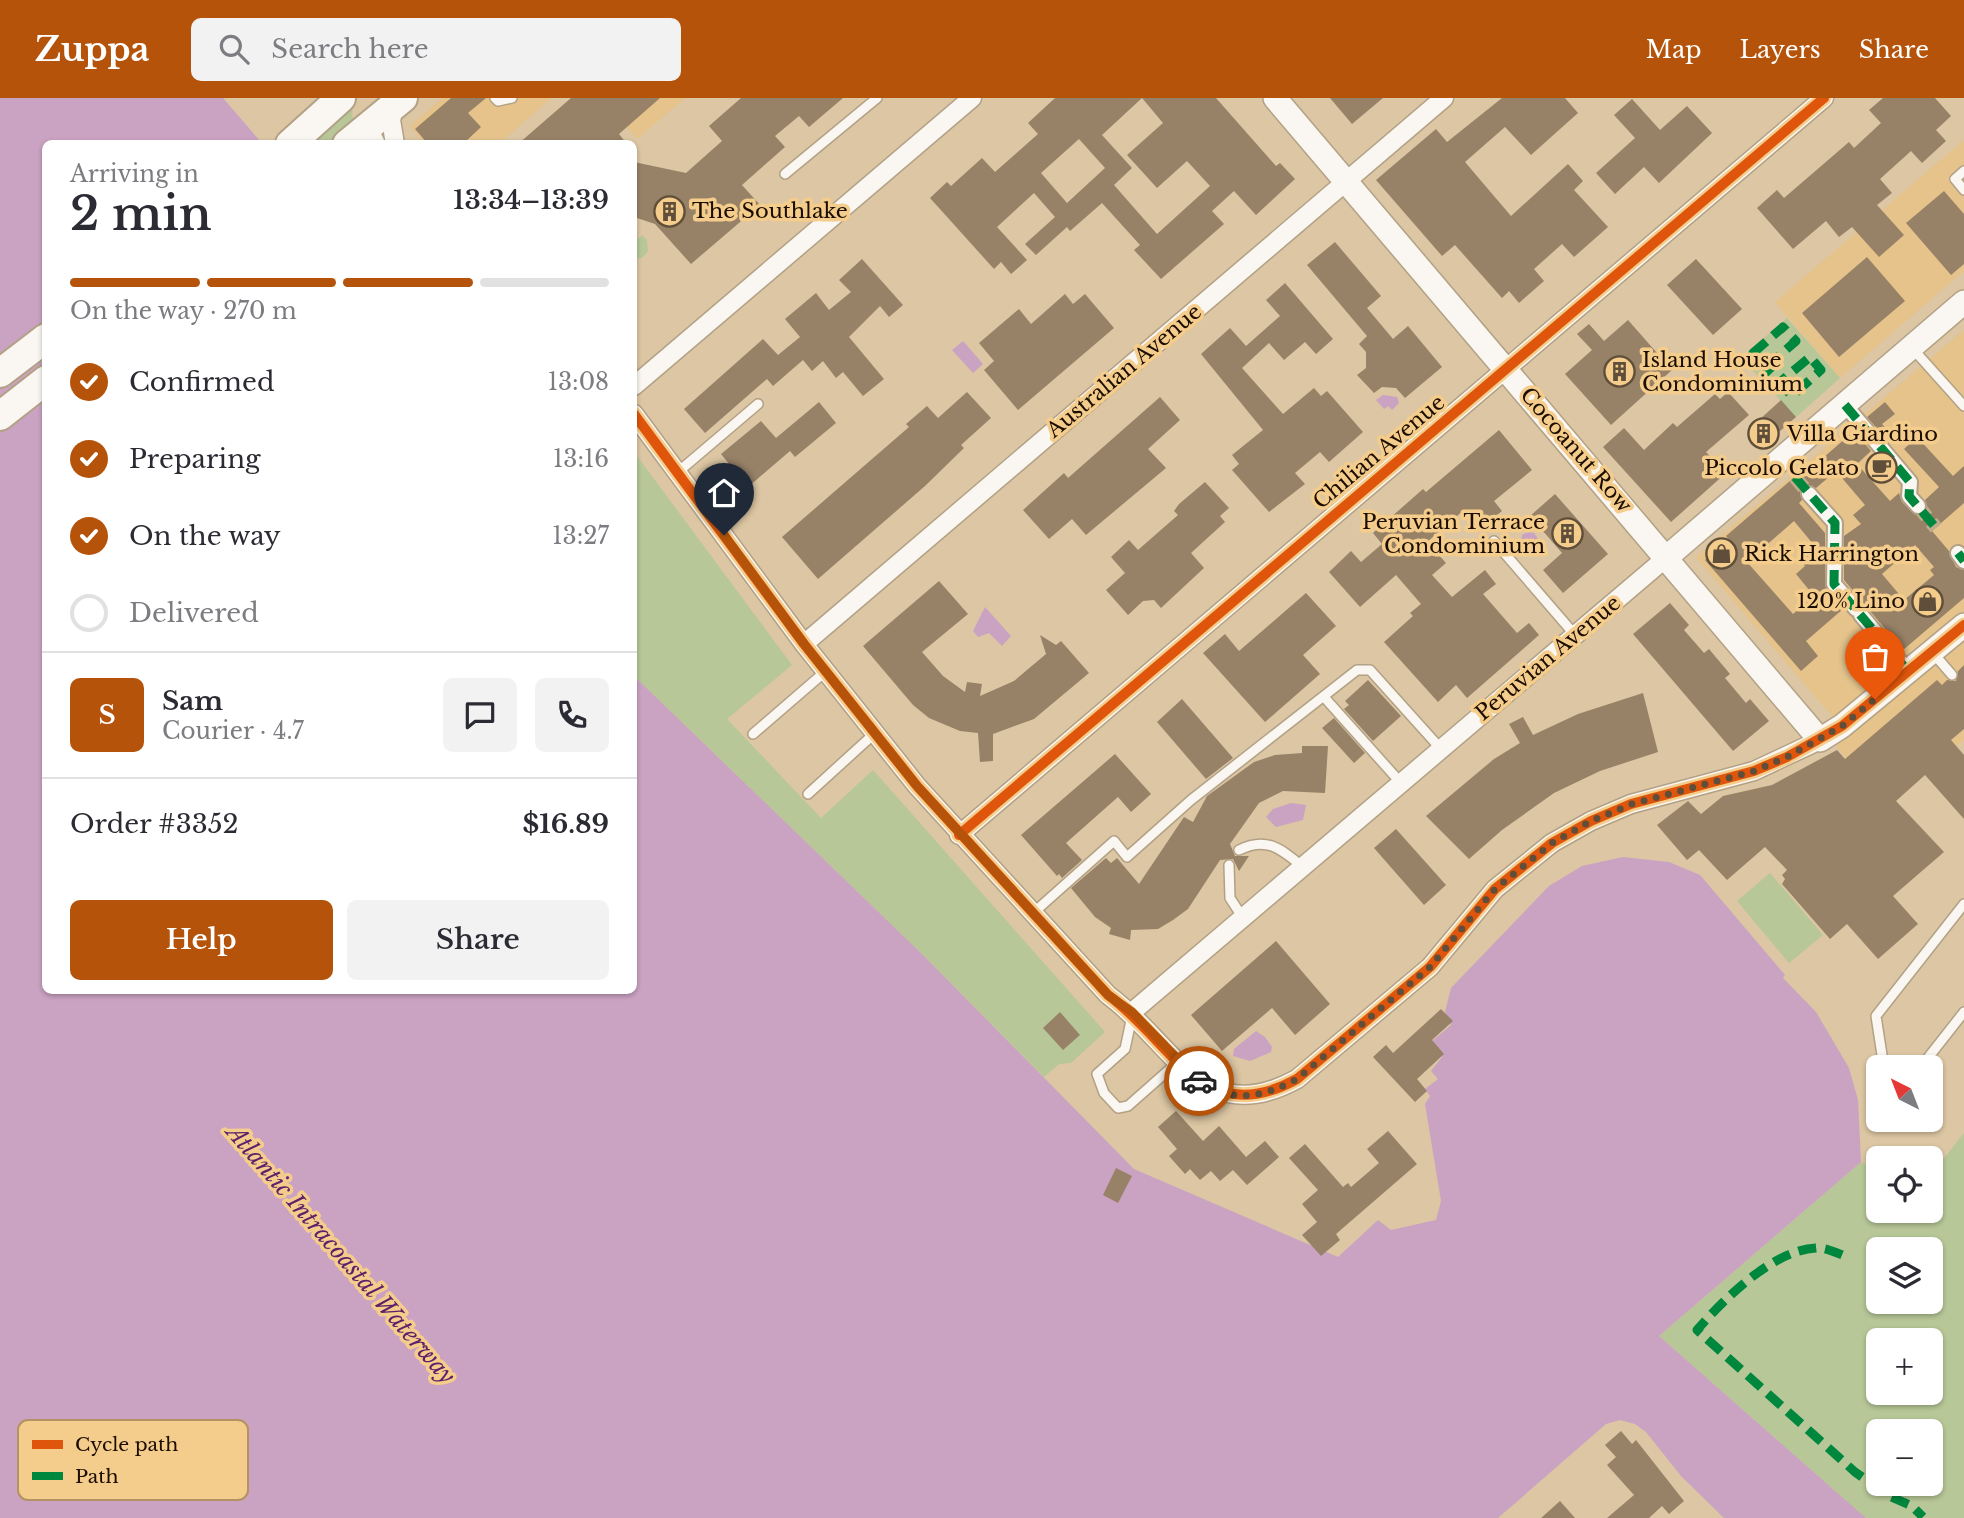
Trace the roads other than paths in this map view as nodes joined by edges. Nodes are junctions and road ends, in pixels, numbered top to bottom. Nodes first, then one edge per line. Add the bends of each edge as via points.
1 (341, 98) edge
2 (495, 98) edge
3 (512, 98) edge
4 (877, 98) edge
5 (972, 98) edge
6 (1275, 98) edge
7 (1444, 98) edge
8 (1824, 98) edge
9 (389, 100) edge
10 (364, 138) edge
11 (294, 140) edge
12 (394, 140) edge
13 (1964, 171) edge
14 (785, 174) dead end
15 (1346, 181) junction
16 (1964, 190) edge
17 (1964, 302) edge
18 (42, 341) edge
19 (1912, 348) junction
20 (1506, 369) junction
21 (0, 373) edge
22 (42, 383) edge
23 (637, 383) edge
24 (758, 404) dead end
25 (1845, 405) junction
26 (1964, 406) edge
27 (0, 416) edge
28 (637, 418) edge
29 (678, 472) junction
30 (1810, 494) tunnel mouth
31 (1918, 506) tunnel mouth
32 (1494, 541) dead end
33 (1667, 557) junction
34 (1964, 625) edge
35 (1575, 635) junction
36 (804, 644) junction
37 (1932, 652) junction
38 (826, 671) junction
39 (1908, 671) junction
40 (1952, 675) dead end
41 (1324, 696) junction
42 (875, 733) junction
43 (753, 734) dead end
44 (1820, 740) junction
45 (1441, 750) junction
46 (1401, 783) junction
47 (808, 794) dead end
48 (959, 835) junction
49 (1239, 850) dead end
50 (1229, 865) dead end
51 (1303, 867) junction
52 (1964, 904) edge
53 (1032, 914) junction
54 (1243, 918) junction
55 (1132, 1012) junction
56 (1964, 1012) edge
57 (1882, 1055) edge
58 (1930, 1055) edge
59 (1179, 1061) junction

1 - 11 main road
2 - 3 lane
4 - 14 lane
5 - 23 street
6 - 15 street, Cocoanut Row
7 - 15 street, Australian Avenue
8 - 20 street, Chilian Avenue
9 - 10 main road
9 - 12 street
13 - 16 lane via 1955,179
15 - 20 street, Cocoanut Row
15 - 36 street, Australian Avenue
17 - 19 street, Peruvian Avenue
18 - 21 main road
19 - 25 street, Peruvian Avenue
19 - 26 lane
20 - 33 street, Cocoanut Row
20 - 48 street, Chilian Avenue
22 - 27 main road
24 - 29 lane
25 - 31 street via 1910,482 1909,496
25 - 33 street, Peruvian Avenue
28 - 29 street
29 - 36 street
30 - 39 street via 1835,523 1834,584
32 - 35 lane
33 - 35 street, Peruvian Avenue
33 - 44 street, Cocoanut Row
34 - 37 street
35 - 45 street, Peruvian Avenue
36 - 38 street
37 - 39 street
37 - 40 lane
38 - 42 street
38 - 43 lane
39 - 44 street
41 - 45 lane via 1364,668
41 - 46 lane
41 - 53 lane via 1191,800 1127,857 1114,841
42 - 47 lane
42 - 48 street
44 - 59 street via 1754,771 1632,804 1552,843 1495,889 1430,967 1310,1069 1272,1093 1246,1096 1211,1090
45 - 46 street, Peruvian Avenue
46 - 51 street, Peruvian Avenue
48 - 53 street
49 - 51 lane via 1263,842 1278,847
50 - 54 lane via 1230,898
51 - 54 street, Peruvian Avenue
52 - 57 lane via 1876,1016
53 - 55 street via 1108,995
54 - 55 street, Peruvian Avenue
55 - 59 street
55 - 59 lane via 1125,1049 1097,1074 1104,1093 1118,1108 1128,1106
56 - 58 lane

